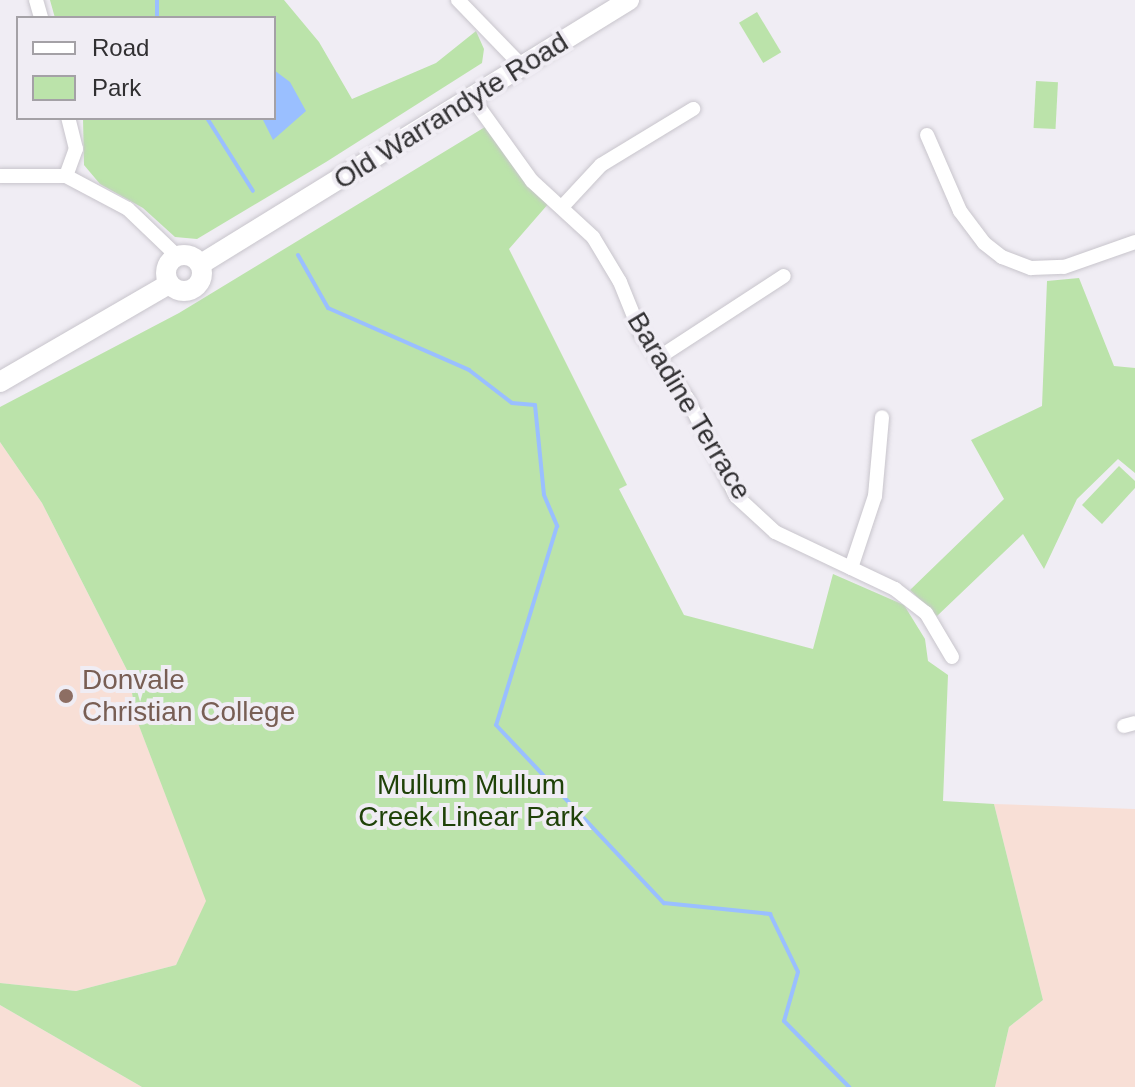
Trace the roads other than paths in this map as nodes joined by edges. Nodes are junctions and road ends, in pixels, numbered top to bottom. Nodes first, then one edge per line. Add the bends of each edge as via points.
1 (458, 0) edge
2 (629, 0) edge
3 (523, 67) junction
4 (473, 99) junction
5 (693, 109) dead end
6 (69, 120) edge
7 (927, 135) dead end
8 (0, 176) edge
9 (66, 176) junction
10 (562, 207) junction
11 (1135, 242) edge
12 (177, 256) junction
13 (201, 264) junction
14 (784, 276) dead end
15 (169, 284) junction
16 (658, 358) junction
17 (0, 382) edge
18 (882, 417) dead end
19 (851, 568) junction
20 (952, 657) dead end

1 - 3 street
2 - 3 main road, Old Warrandyte Road
3 - 4 main road, Old Warrandyte Road
4 - 10 street, Baradine Terrace via 503,147
4 - 13 main road, Old Warrandyte Road
5 - 10 street via 601,165
6 - 9 street via 76,149
7 - 11 street via 960,211 1002,257 1031,268 1064,267
8 - 9 street
9 - 12 street via 128,209
10 - 16 street, Baradine Terrace via 593,237
12 - 13 main road via 193,256
12 - 15 main road via 166,268
13 - 15 main road via 203,274 195,288 178,290
14 - 16 street
15 - 17 main road
16 - 19 street, Baradine Terrace via 687,398 736,496 775,532
18 - 19 street via 875,496
19 - 20 street, Baradine Terrace via 895,589 926,613

